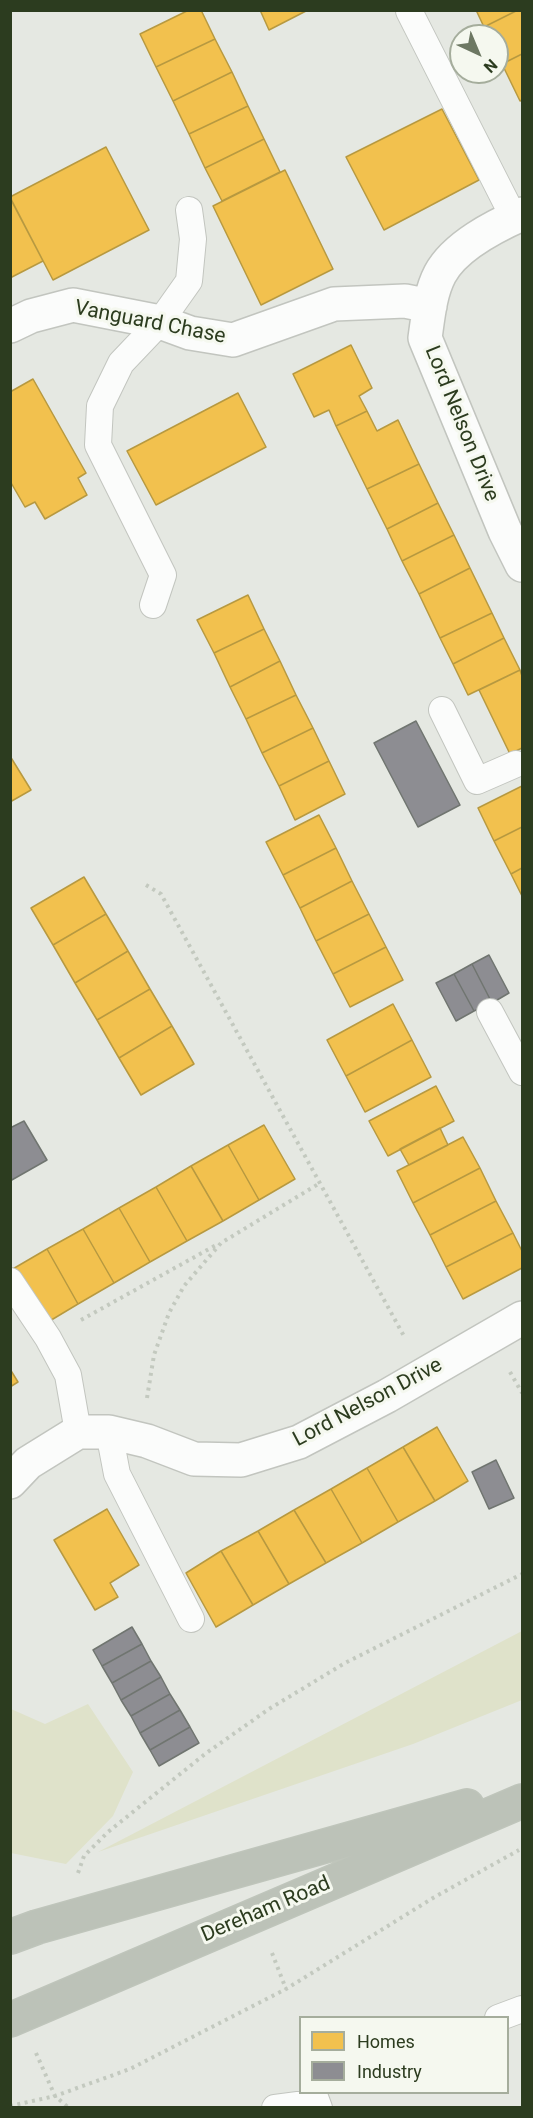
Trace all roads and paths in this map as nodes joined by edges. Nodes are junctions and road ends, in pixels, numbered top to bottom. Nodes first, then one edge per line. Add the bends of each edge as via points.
1 (409, 11) edge
2 (189, 210) dead end
3 (518, 216) edge
4 (430, 306) junction
5 (160, 322) junction
6 (10, 326) edge
7 (522, 565) edge
8 (153, 605) dead end
9 (442, 710) dead end
10 (516, 764) dead end
11 (146, 885) dead end
12 (490, 1012) dead end
13 (522, 1072) edge
14 (320, 1183) junction
15 (221, 1243) junction
16 (10, 1281) edge
17 (522, 1318) edge
18 (48, 1338) junction
19 (424, 1373) junction
20 (94, 1432) junction
21 (147, 1441) junction
22 (10, 1482) edge
23 (522, 1574) edge
24 (191, 1619) dead end
25 (522, 1791) edge
26 (522, 1801) edge
27 (522, 1849) edge
28 (76, 1880) dead end
29 (10, 1937) edge
30 (522, 2009) edge
31 (503, 2016) edge
32 (15, 2018) edge
33 (55, 2096) junction
34 (10, 2106) edge
35 (69, 2108) edge
36 (274, 2108) edge
37 (299, 2108) edge

1 - 3 lane
2 - 5 lane via 193,239 189,281
3 - 4 street, Lord Nelson Drive via 460,250 440,274
4 - 5 street, Vanguard Chase via 405,301 334,304 233,340 190,333
4 - 7 street, Lord Nelson Drive via 425,338
5 - 6 street, Vanguard Chase via 73,305
5 - 8 lane via 121,363 100,406 98,445 163,575
9 - 10 lane via 477,782
11 - 14 path via 161,894
12 - 13 lane
14 - 15 path
14 - 19 path
15 - 18 path
15 - 21 path via 184,1286 169,1313 154,1355 146,1406
16 - 18 lane
17 - 19 street, Lord Nelson Drive
18 - 20 lane
19 - 21 street, Lord Nelson Drive via 299,1442 241,1460 194,1459
20 - 21 street, Lord Nelson Drive
20 - 22 street via 28,1463
20 - 24 lane
23 - 28 path via 345,1663 260,1715 204,1754 108,1832 84,1856
25 - 29 highway, Dereham Road
26 - 32 highway, Dereham Road
27 - 33 path via 433,1898 286,1989 130,2068
30 - 31 lane
32 - 33 path
33 - 34 path
33 - 35 path
36 - 37 lane

